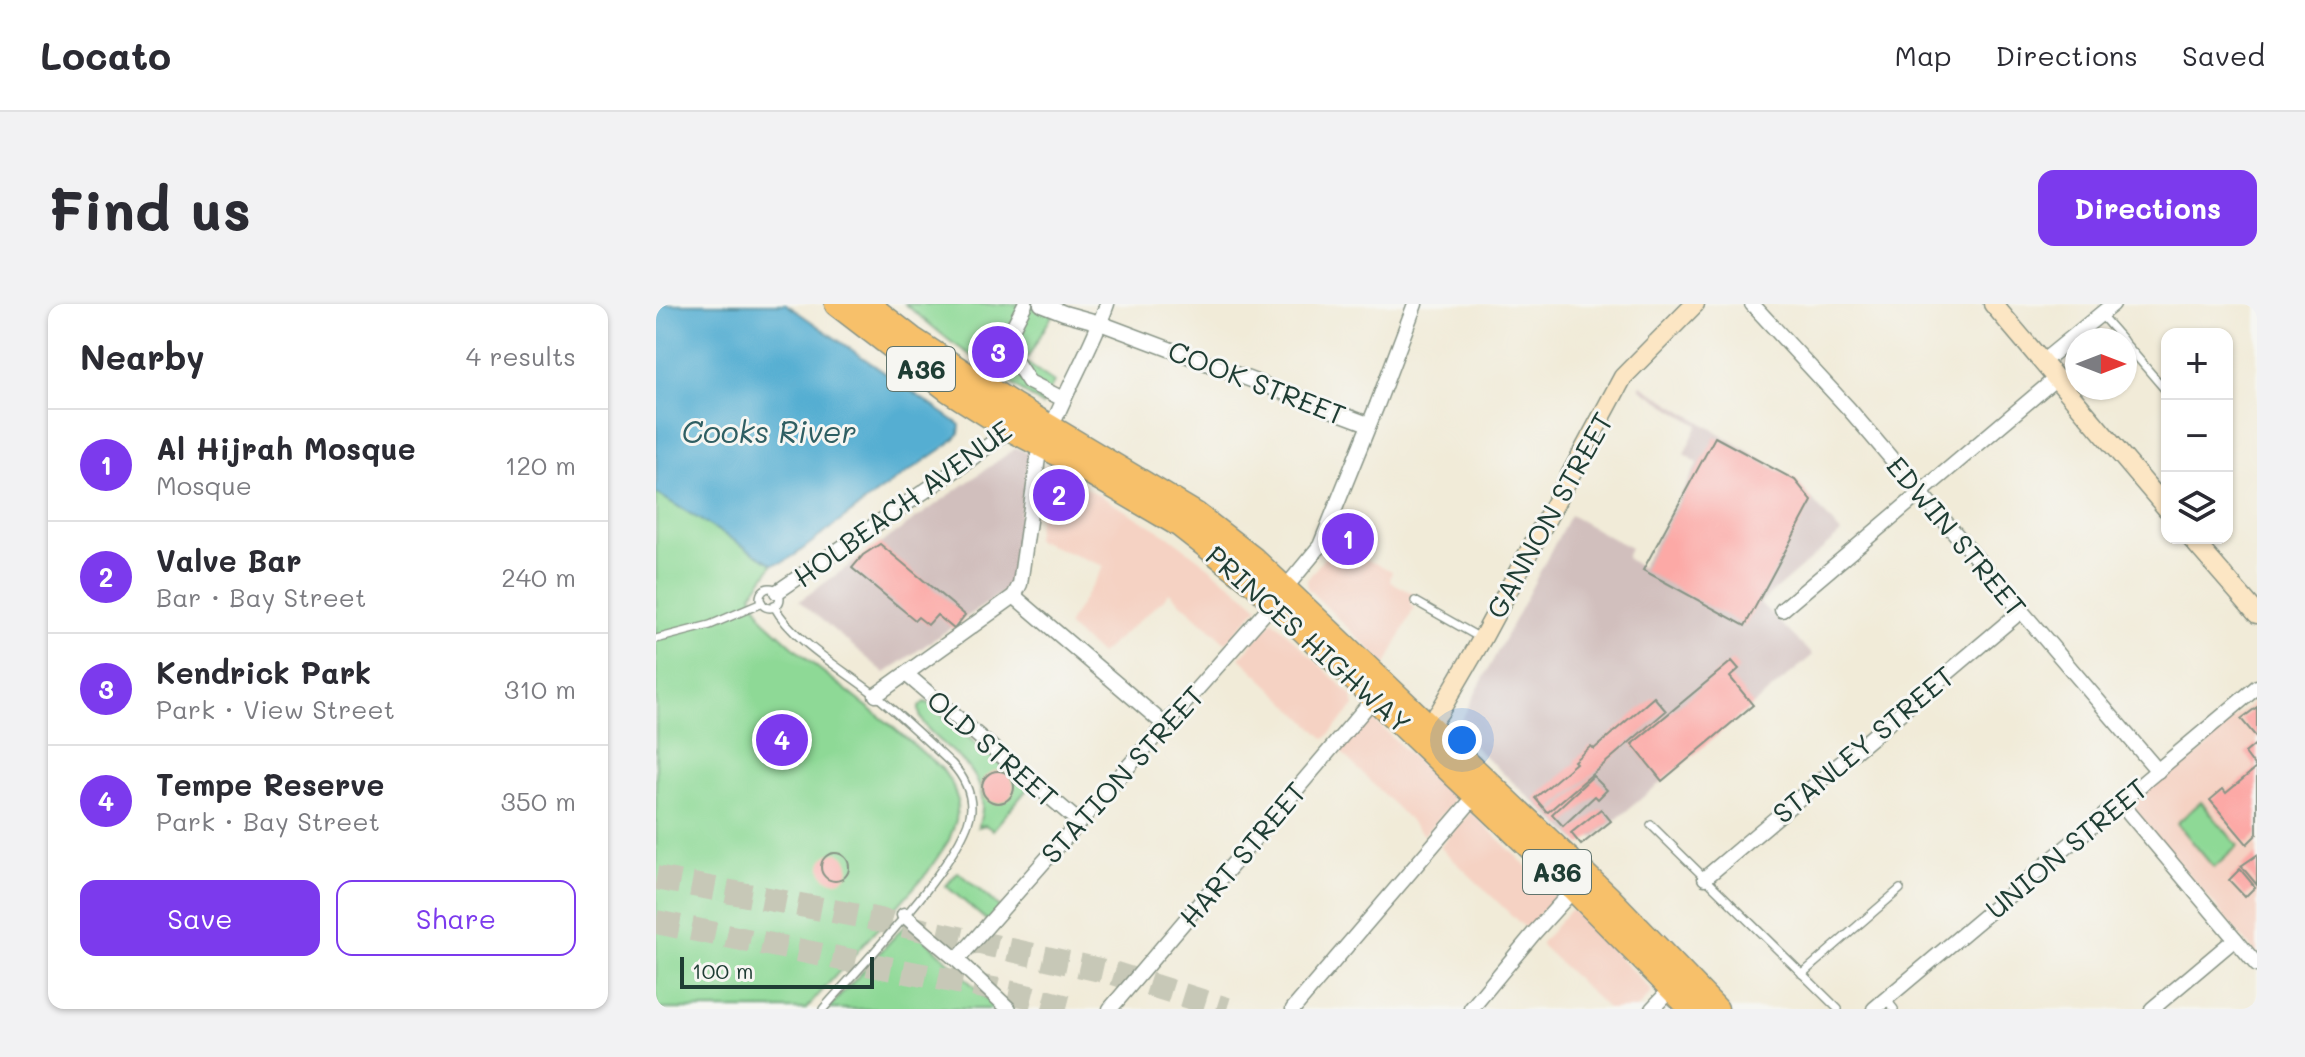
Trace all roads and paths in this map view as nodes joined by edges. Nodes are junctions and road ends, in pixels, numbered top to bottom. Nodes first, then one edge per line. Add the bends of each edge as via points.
1 (837, 304) edge
2 (867, 304) edge
3 (1025, 304) edge
4 (1041, 304) edge
5 (1107, 304) edge
6 (1415, 304) edge
7 (1695, 304) edge
8 (1752, 304) edge
9 (2113, 304) edge
10 (1997, 306) edge
11 (2101, 315) junction
12 (1100, 323) junction
13 (2112, 328) edge
14 (2137, 356) edge
15 (2042, 362) junction
16 (2055, 379) junction
17 (2161, 385) edge
18 (1063, 399) junction
19 (1017, 420) junction
20 (1368, 424) junction
21 (1046, 436) junction
22 (1920, 492) junction
23 (2161, 502) edge
24 (2196, 544) edge
25 (1280, 595) junction
26 (1014, 596) junction
27 (776, 599) junction
28 (1415, 601) dead end
29 (762, 603) junction
30 (1782, 610) dead end
31 (2021, 611) junction
32 (2257, 614) edge
33 (656, 639) edge
34 (1482, 639) junction
35 (906, 674) junction
36 (2257, 687) edge
37 (876, 695) junction
38 (1374, 698) junction
39 (1165, 725) junction
40 (1423, 733) junction
41 (2158, 771) junction
42 (1476, 795) junction
43 (2120, 802) junction
44 (1079, 822) junction
45 (1651, 825) dead end
46 (1705, 878) junction
47 (1574, 889) junction
48 (1900, 889) dead end
49 (902, 918) junction
50 (2235, 939) junction
51 (957, 960) junction
52 (2257, 965) edge
53 (1802, 974) junction
54 (1672, 988) junction
55 (1884, 1006) edge
56 (823, 1009) edge
57 (1009, 1009) edge
58 (1110, 1009) edge
59 (1293, 1009) edge
60 (1471, 1009) edge
61 (1652, 1009) edge
62 (1692, 1009) edge
63 (1716, 1009) edge
64 (1838, 1009) edge
65 (2152, 1009) edge

1 - 19 highway, PRINCES HIGHWAY / A36 via 949,390
2 - 19 highway, PRINCES HIGHWAY / A36
3 - 18 street via 1007,348 1029,382
4 - 12 street, COOK STREET
5 - 12 street
6 - 20 street, STATION STREET
7 - 34 street, GANNON STREET via 1623,377
8 - 22 street, EDWIN STREET
9 - 11 street
10 - 15 street
11 - 13 lane
11 - 15 street
12 - 18 street
12 - 20 street, COOK STREET
14 - 17 lane
15 - 16 street
16 - 22 street
16 - 23 street
18 - 21 street
19 - 21 highway, PRINCES HIGHWAY / A36
19 - 27 street, HOLBEACH AVENUE
20 - 25 street, STATION STREET via 1324,538
21 - 25 highway, PRINCES HIGHWAY / A36
21 - 26 street
22 - 30 street
22 - 31 street, EDWIN STREET
24 - 32 street
25 - 38 highway, PRINCES HIGHWAY / A36
25 - 39 street, STATION STREET
25 - 40 highway, PRINCES HIGHWAY / A36
26 - 35 street
26 - 39 street
27 - 29 lane via 769,608
27 - 29 lane via 772,589 766,589
27 - 37 lane, HOLBEACH AVENUE via 782,620
28 - 34 lane
29 - 33 lane, HOLBEACH AVENUE via 710,625
31 - 41 street, EDWIN STREET
31 - 46 street, STANLEY STREET
34 - 40 street, GANNON STREET
35 - 37 street
35 - 44 street, OLD STREET
36 - 41 street, UNION STREET
37 - 49 lane, HOLBEACH AVENUE via 962,775 971,809 957,847
38 - 40 highway, PRINCES HIGHWAY / A36
38 - 58 street, HART STREET
39 - 44 street, STATION STREET
40 - 42 highway, PRINCES HIGHWAY / A36
40 - 63 highway, PRINCES HIGHWAY / A36 via 1609,898
41 - 43 street, UNION STREET
42 - 47 highway, PRINCES HIGHWAY / A36
42 - 59 street
43 - 50 street
43 - 55 street, UNION STREET
44 - 51 street, STATION STREET
45 - 46 lane
46 - 53 lane
47 - 54 highway, PRINCES HIGHWAY / A36
47 - 60 street
48 - 53 lane
49 - 51 street
49 - 56 lane, HOLBEACH AVENUE
50 - 52 street
50 - 65 street
51 - 57 street
53 - 64 lane
54 - 61 street
54 - 62 highway, PRINCES HIGHWAY / A36

